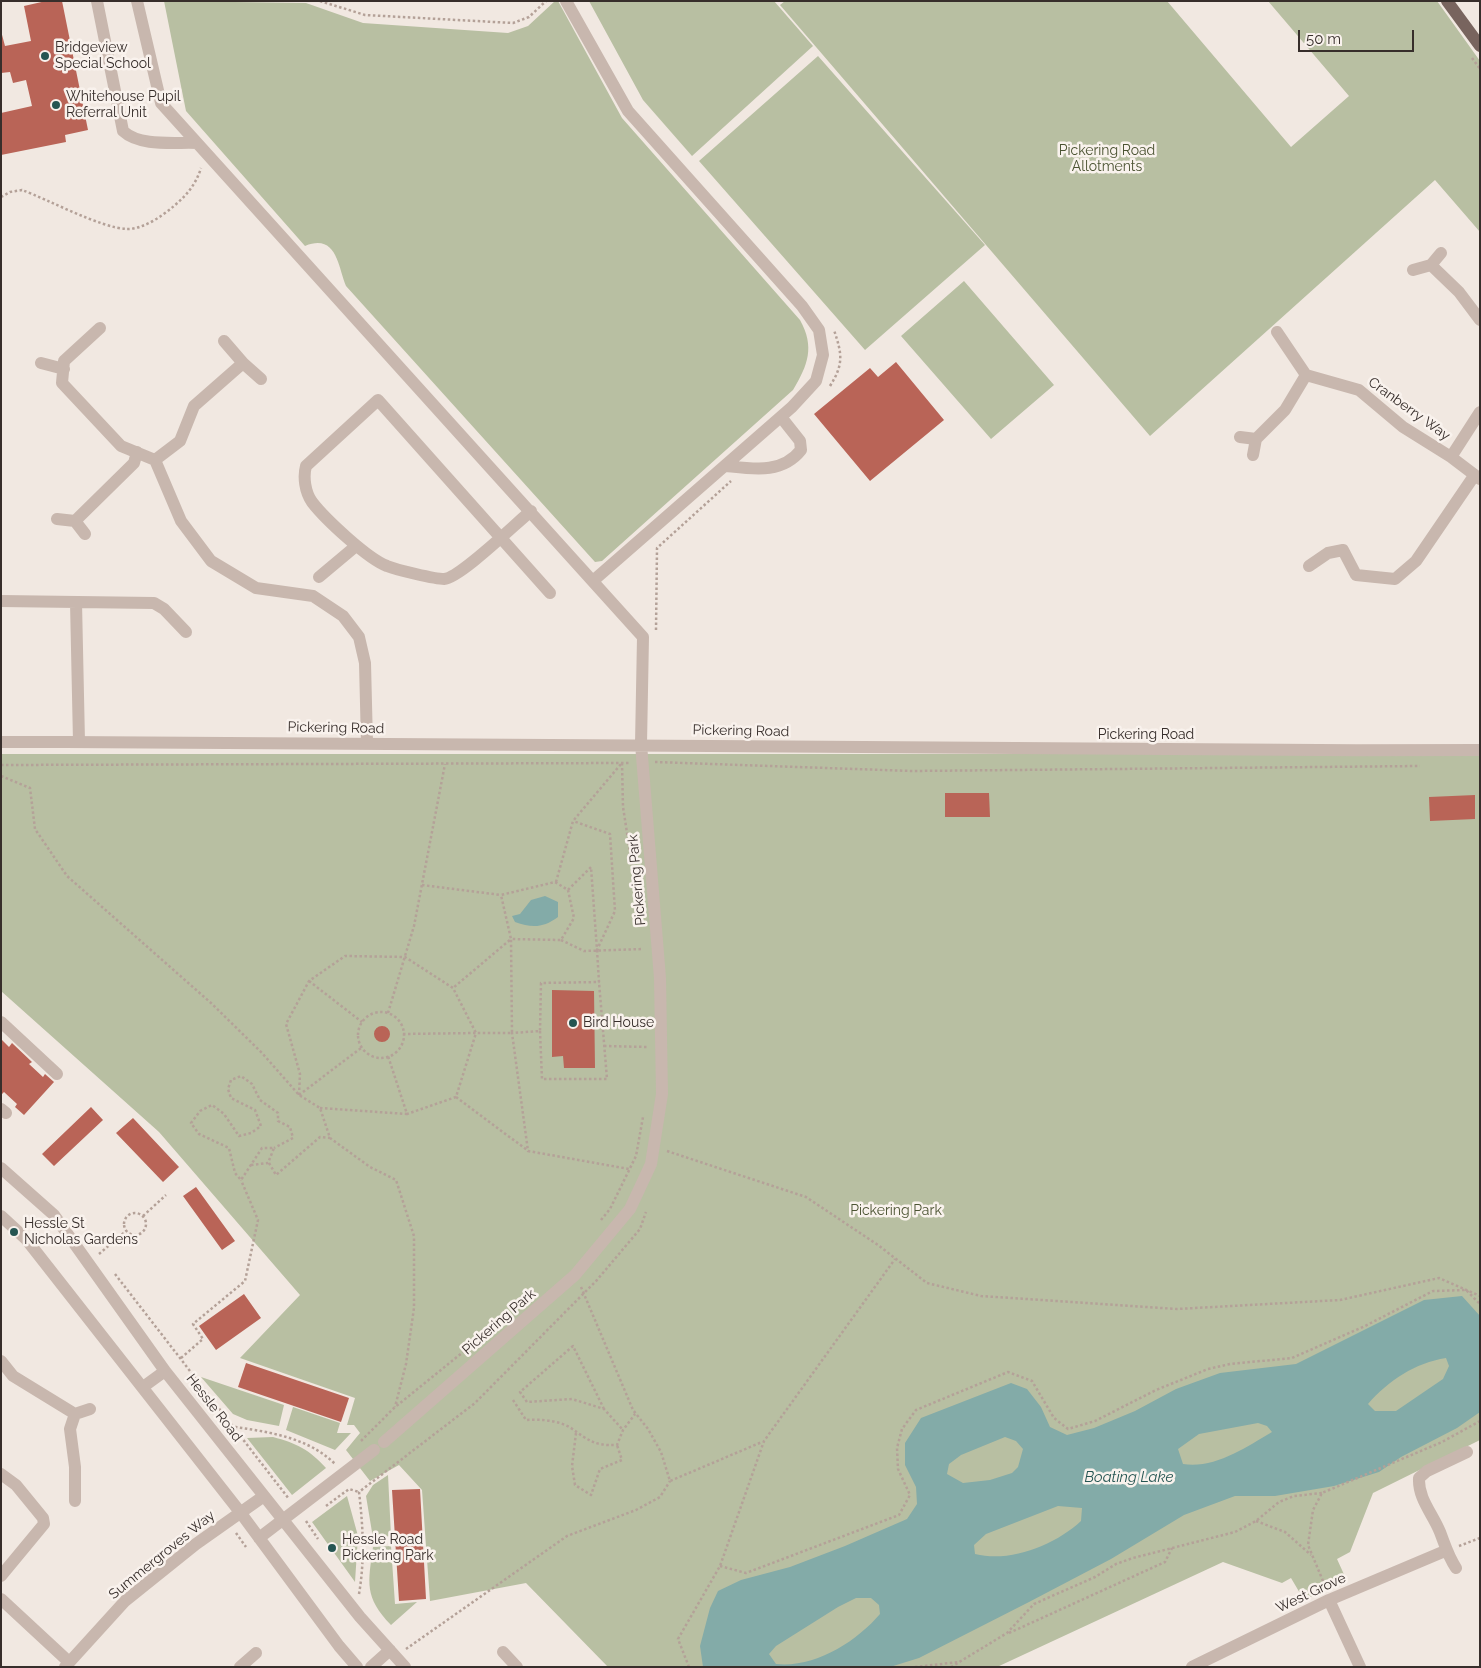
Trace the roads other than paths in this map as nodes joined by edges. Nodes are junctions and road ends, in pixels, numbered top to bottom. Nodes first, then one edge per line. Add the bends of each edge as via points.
1 (97, 1) edge
2 (137, 1) edge
3 (566, 1) edge
4 (1447, 1) edge
5 (1480, 46) edge
6 (201, 148) junction
7 (1441, 253) dead end
8 (1431, 265) junction
9 (1413, 270) dead end
10 (1480, 320) edge
11 (100, 328) dead end
12 (1277, 332) dead end
13 (224, 341) dead end
14 (41, 363) dead end
15 (243, 363) junction
16 (64, 369) junction
17 (1306, 375) junction
18 (261, 379) dead end
19 (1480, 412) edge
20 (781, 417) junction
21 (1240, 437) dead end
22 (1256, 439) junction
23 (137, 452) junction
24 (1253, 455) dead end
25 (1451, 457) junction
26 (155, 460) junction
27 (726, 466) junction
28 (1477, 478) edge
29 (530, 511) junction
30 (57, 519) dead end
31 (74, 521) junction
32 (85, 534) dead end
33 (499, 538) junction
34 (356, 546) junction
35 (1309, 566) dead end
36 (319, 577) dead end
37 (594, 580) junction
38 (550, 593) dead end
39 (1, 601) edge
40 (76, 602) junction
41 (186, 632) dead end
42 (1, 742) edge
43 (79, 742) junction
44 (367, 744) junction
45 (641, 744) junction
46 (1480, 750) edge
47 (1, 1022) edge
48 (57, 1074) dead end
49 (1, 1168) edge
50 (1, 1216) edge
51 (1, 1361) edge
52 (165, 1371) junction
53 (143, 1387) junction
54 (90, 1408) dead end
55 (74, 1414) junction
56 (384, 1442) dead end
57 (374, 1450) dead end
58 (1467, 1452) dead end
59 (1, 1474) edge
60 (264, 1496) junction
61 (75, 1501) dead end
62 (240, 1512) junction
63 (284, 1520) junction
64 (259, 1538) junction
65 (1446, 1551) junction
66 (1456, 1568) dead end
67 (1, 1576) edge
68 (1, 1599) edge
69 (1329, 1600) junction
70 (394, 1646) junction
71 (504, 1652) dead end
72 (256, 1653) dead end
73 (67, 1664) edge
74 (240, 1667) edge
75 (357, 1667) edge
76 (371, 1667) edge
77 (405, 1667) edge
78 (517, 1667) edge
79 (1192, 1667) edge
80 (1360, 1667) edge

1 - 6 street via 123,131 130,137 147,141
2 - 6 street via 161,103
3 - 20 street via 628,111 802,306 819,330 823,355 816,381
4 - 5 main road
6 - 29 street
7 - 8 street
8 - 9 street
8 - 10 street via 1459,292
11 - 16 street via 64,361
12 - 17 street
13 - 15 street
14 - 16 street
15 - 18 street
15 - 26 street via 194,406 180,441
16 - 23 street via 62,383 121,446
17 - 22 street via 1285,410
17 - 25 street, Cranberry Way via 1358,390 1403,427
19 - 25 street
20 - 27 street
20 - 27 street via 800,441 801,450 793,460 783,466
21 - 22 street
22 - 24 street
23 - 26 street
23 - 31 street via 134,463
25 - 28 street, Cranberry Way
26 - 44 street via 181,521 211,561 256,588 312,596 343,616 358,637 365,663
27 - 37 street
28 - 35 street via 1416,561 1395,579 1356,575 1343,550 1328,553
29 - 33 street
29 - 37 street
30 - 31 street
31 - 32 street
33 - 34 street via 460,572 444,579 386,566
33 - 34 street via 378,400 306,466 303,476 311,501
33 - 38 street
34 - 36 street
37 - 45 street, Pickering Park via 643,636
39 - 40 street
40 - 41 street via 154,603
40 - 43 street
42 - 43 street, Pickering Road
43 - 44 street, Pickering Road
44 - 45 street, Pickering Road
45 - 46 street, Pickering Road via 843,749
45 - 56 street, Pickering Park via 660,978 662,1094 651,1164 630,1209 576,1275
47 - 48 street
49 - 52 street, Hessle Road via 54,1215
50 - 53 street via 26,1239
51 - 55 street via 13,1376
52 - 53 street
52 - 60 street, Hessle Road
53 - 62 street
54 - 55 street
55 - 61 street via 70,1429
57 - 63 street
58 - 65 street via 1419,1478 1422,1498 1440,1531
59 - 67 street via 16,1485 43,1518 44,1524
60 - 62 street, Summergroves Way
60 - 63 street, Hessle Road
62 - 64 street
62 - 73 street, Summergroves Way via 125,1601
63 - 64 street
63 - 70 street, Hessle Road via 360,1617
64 - 75 street
65 - 66 street
65 - 69 street, West Grove
68 - 73 street
69 - 79 street, West Grove
69 - 80 street
70 - 76 street
70 - 77 street, Hessle Road
71 - 78 street
72 - 74 street

